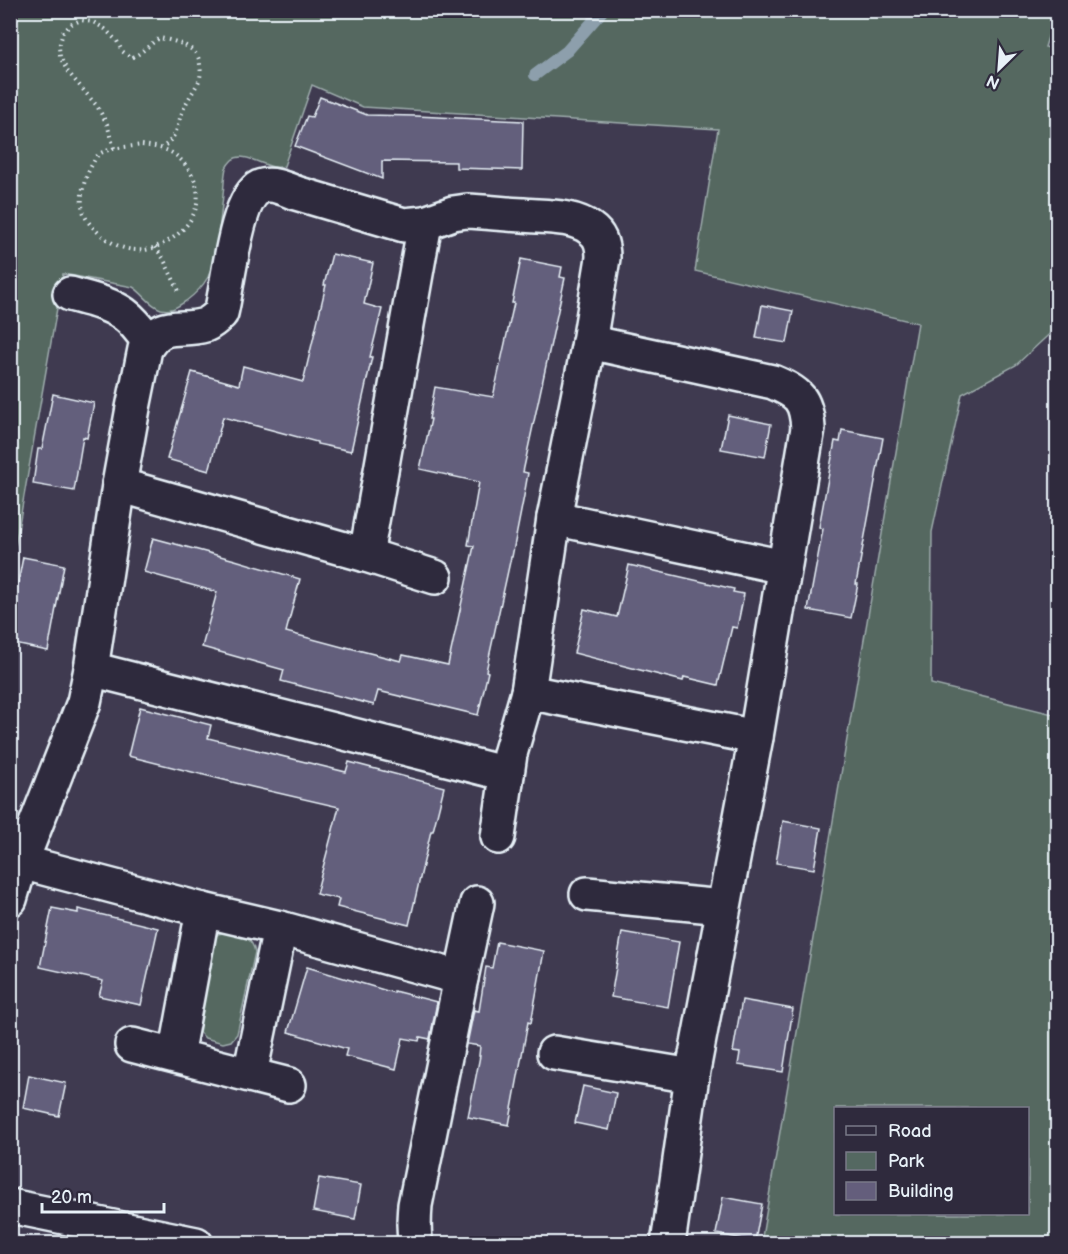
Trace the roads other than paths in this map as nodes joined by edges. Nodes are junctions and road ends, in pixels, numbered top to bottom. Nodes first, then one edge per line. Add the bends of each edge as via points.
1 (425, 223) junction
2 (70, 294) dead end
3 (149, 342) junction
4 (589, 342) junction
5 (119, 485) junction
6 (554, 518) junction
7 (366, 555) junction
8 (784, 567) junction
9 (435, 577) dead end
10 (91, 669) junction
11 (528, 692) junction
12 (756, 737) junction
13 (507, 774) junction
14 (498, 837) dead end
15 (21, 862) junction
16 (587, 894) dead end
17 (10, 899) edge
18 (477, 903) dead end
19 (723, 907) junction
20 (203, 910) junction
21 (280, 928) junction
22 (461, 978) junction
23 (132, 1046) dead end
24 (554, 1053) dead end
25 (176, 1056) junction
26 (250, 1074) junction
27 (692, 1076) junction
28 (289, 1085) dead end
29 (10, 1206) edge
30 (196, 1244) edge
31 (416, 1244) edge
32 (668, 1244) edge

1 - 3 street via 404,225 282,188 262,186 252,194 239,225 221,313 207,324 164,330
1 - 4 street via 467,211 559,218 592,229 603,247 603,258
1 - 7 street
2 - 3 street via 109,305 124,314
3 - 5 street
4 - 6 street
4 - 8 street via 773,382 801,399 808,428
5 - 7 street
5 - 10 street
6 - 8 street
6 - 11 street
7 - 9 street
8 - 12 street
10 - 13 street
10 - 15 street via 84,702
11 - 12 street
11 - 13 street
12 - 19 street
13 - 14 street
15 - 17 street
15 - 20 street
16 - 19 street
18 - 22 street
19 - 27 street
20 - 21 street
20 - 25 street
21 - 22 street
21 - 26 street
22 - 31 street via 415,1205
23 - 25 street
24 - 27 street
25 - 26 street
26 - 28 street
27 - 32 street
29 - 30 street

